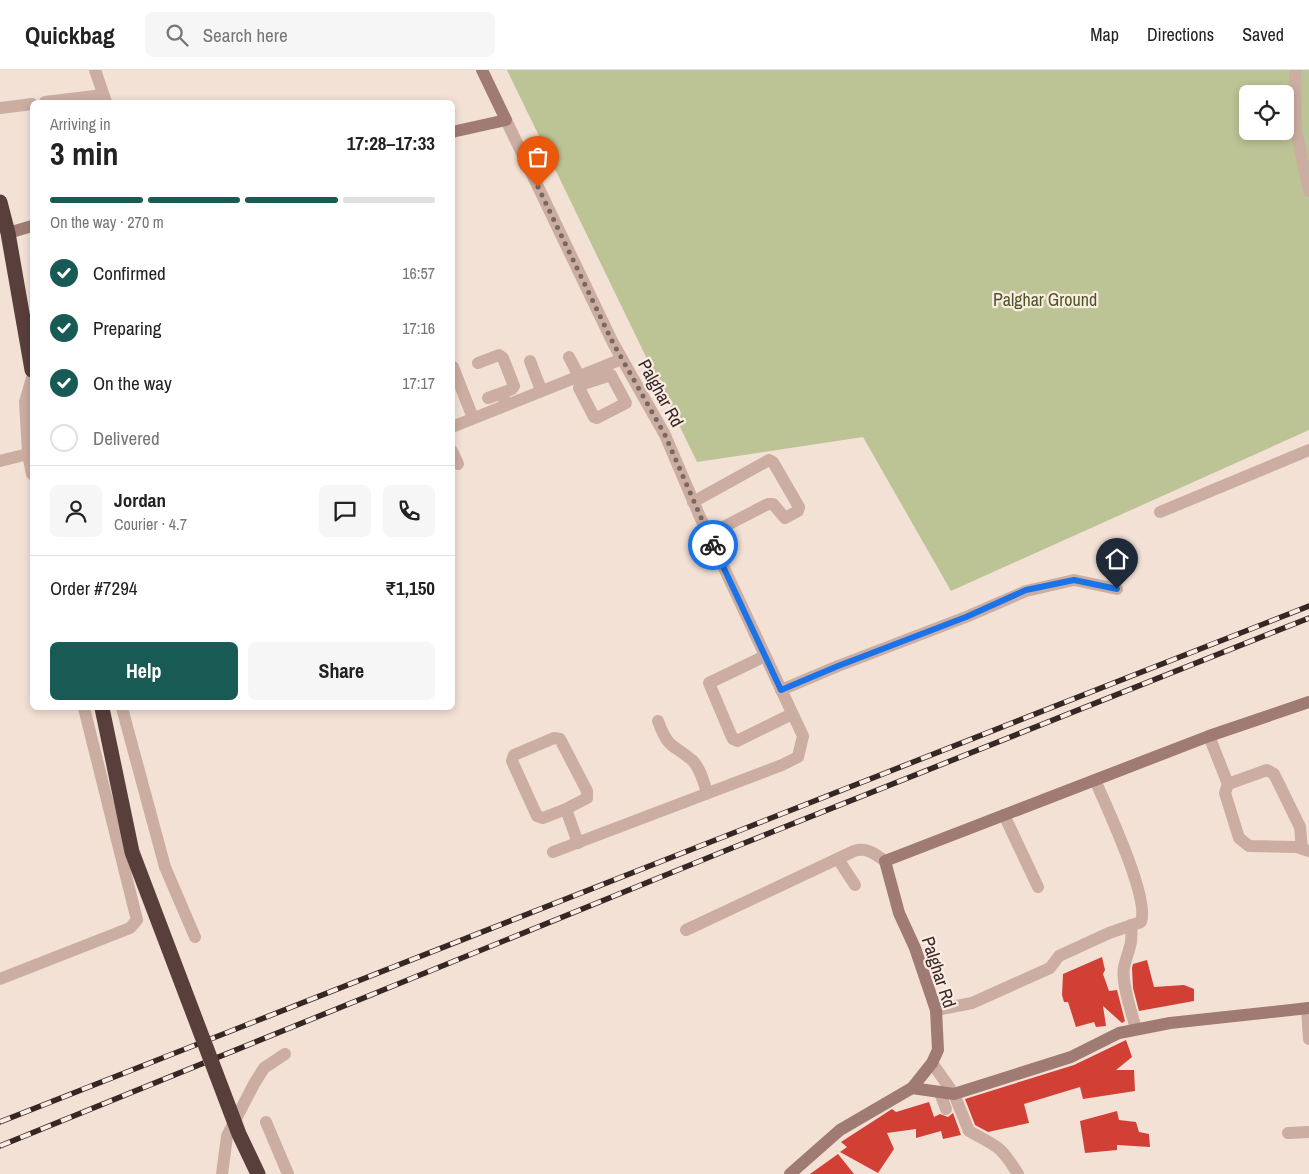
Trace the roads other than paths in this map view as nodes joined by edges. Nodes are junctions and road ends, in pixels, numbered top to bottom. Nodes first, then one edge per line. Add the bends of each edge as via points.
1 (95, 70) edge
2 (482, 70) edge
3 (1295, 70) edge
4 (104, 99) edge
5 (85, 100) edge
6 (30, 104) edge
7 (0, 108) edge
8 (506, 120) junction
9 (455, 131) edge
10 (1309, 191) edge
11 (0, 202) edge
12 (30, 227) edge
13 (4, 235) edge
14 (569, 357) dead end
15 (622, 359) junction
16 (30, 360) edge
17 (530, 361) dead end
18 (478, 362) dead end
19 (455, 375) edge
20 (581, 380) junction
21 (30, 385) edge
22 (541, 390) junction
23 (488, 398) dead end
24 (504, 399) junction
25 (473, 418) junction
26 (455, 425) edge
27 (1309, 450) edge
28 (28, 454) junction
29 (455, 458) edge
30 (0, 461) edge
31 (30, 464) edge
32 (458, 464) dead end
33 (693, 502) junction
34 (1160, 512) dead end
35 (708, 535) junction
36 (1117, 589) dead end
37 (765, 656) junction
38 (781, 690) junction
39 (1309, 702) edge
40 (84, 710) edge
41 (102, 710) edge
42 (123, 710) edge
43 (792, 714) junction
44 (658, 721) dead end
45 (1209, 736) junction
46 (1095, 780) junction
47 (1228, 784) junction
48 (708, 793) junction
49 (566, 809) junction
50 (1004, 815) junction
51 (578, 843) junction
52 (1305, 850) edge
53 (553, 852) dead end
54 (838, 859) junction
55 (885, 862) junction
56 (855, 885) dead end
57 (1038, 887) dead end
58 (1131, 925) junction
59 (686, 930) dead end
60 (195, 936) dead end
61 (0, 979) edge
62 (1308, 1008) edge
63 (936, 1010) junction
64 (1136, 1029) junction
65 (1309, 1039) edge
66 (285, 1054) dead end
67 (932, 1063) junction
68 (912, 1088) junction
69 (940, 1093) junction
70 (954, 1094) junction
71 (946, 1108) dead end
72 (266, 1122) dead end
73 (1309, 1132) edge
74 (1288, 1133) dead end
75 (222, 1174) edge
76 (258, 1174) edge
77 (288, 1174) edge
78 (790, 1174) edge
79 (1018, 1174) edge

1 - 4 street
2 - 8 street, Palghar Rd
3 - 10 street via 1296,130
4 - 5 street
6 - 7 street
8 - 9 street
8 - 15 street, Palghar Rd
11 - 13 highway
12 - 13 street
13 - 16 highway
14 - 20 street
15 - 20 street
15 - 33 street, Palghar Rd via 665,435
17 - 22 street
18 - 24 street via 499,355 503,358 514,386
19 - 25 street
20 - 22 street
21 - 28 street via 25,402
22 - 24 street
23 - 24 street
24 - 25 street
25 - 26 street
27 - 34 street
28 - 30 street
28 - 31 street
29 - 32 street
33 - 35 street, Palghar Rd
33 - 35 street via 768,460 773,462 799,507 798,511 785,518 773,504 768,504
35 - 37 street, Palghar Rd
36 - 38 street via 1074,580 1026,590
37 - 38 street, Palghar Rd
37 - 43 street via 709,684 731,735 737,740
38 - 43 street, Palghar Rd
39 - 45 street
40 - 61 street via 137,920 130,928
41 - 76 highway, bridge via 132,852 239,1134
42 - 60 street via 164,867
43 - 48 street, Palghar Rd via 803,736 798,757
44 - 48 street via 665,739 699,769
45 - 46 street
45 - 47 street
46 - 50 street
46 - 58 street via 1131,869 1144,914 1141,922
47 - 52 street via 1225,793 1239,838 1249,846
47 - 52 street via 1268,770 1274,774 1300,827
48 - 51 street
49 - 49 street via 543,818 537,816 512,761 514,755 554,738 560,739 587,791 587,798
49 - 51 street
50 - 55 street
50 - 57 street
51 - 53 street
54 - 55 street via 860,849 872,851
54 - 56 street
54 - 59 street
55 - 63 street, Palghar Rd via 898,913
58 - 63 street via 1059,956 1050,968 972,1003
58 - 64 street via 1133,941 1124,968 1124,979
62 - 64 street via 1170,1022
62 - 65 street
63 - 67 street, Palghar Rd via 938,1050
64 - 70 street via 1119,1032 1071,1056
66 - 75 street via 264,1068 226,1136
67 - 68 street, Palghar Rd
67 - 70 street
68 - 69 street
68 - 78 street, Palghar Rd via 840,1130
69 - 70 street
69 - 71 street
70 - 79 street via 969,1131 994,1142 1004,1151
72 - 77 street
73 - 74 street

